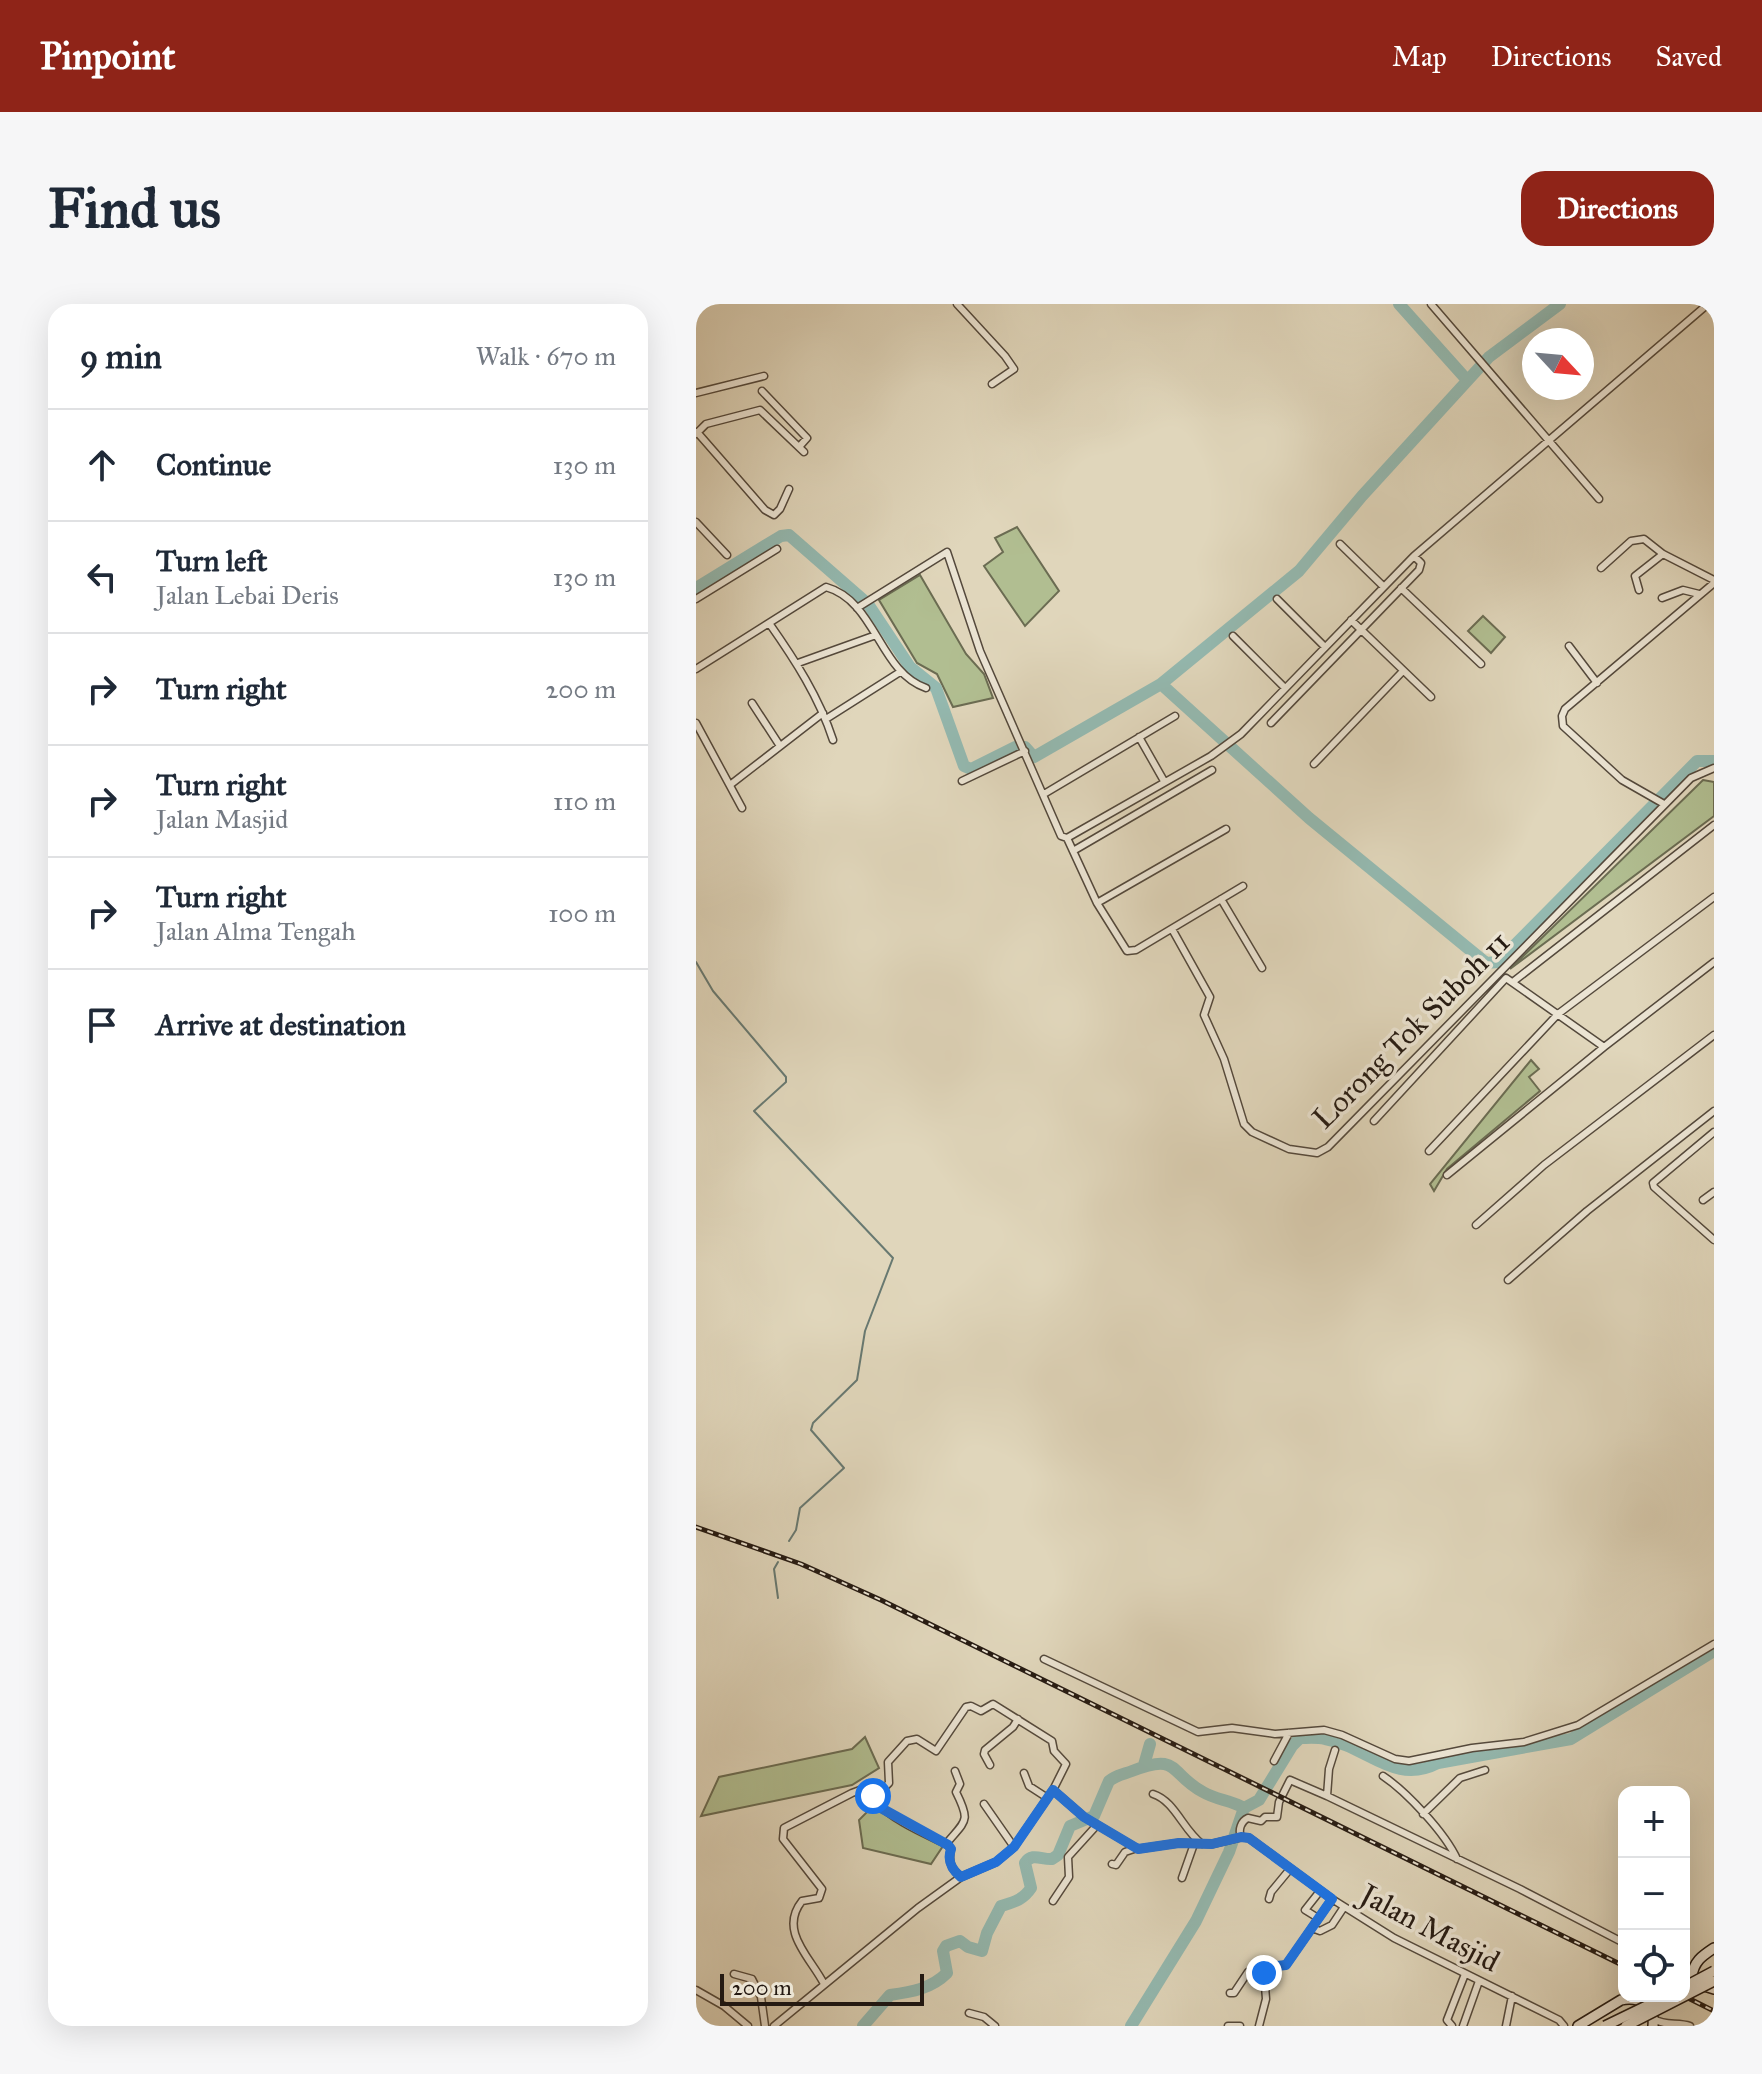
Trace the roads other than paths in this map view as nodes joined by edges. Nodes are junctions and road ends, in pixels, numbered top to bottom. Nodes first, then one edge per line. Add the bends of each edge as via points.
1 (957, 304) edge
2 (1431, 304) edge
3 (1708, 304) edge
4 (764, 376) dead end
5 (992, 384) dead end
6 (762, 391) dead end
7 (696, 393) edge
8 (697, 433) edge
9 (1548, 440) junction
10 (789, 489) dead end
11 (1599, 499) dead end
12 (696, 522) edge
13 (1340, 544) dead end
14 (777, 549) dead end
15 (1663, 554) junction
16 (727, 555) dead end
17 (1414, 556) junction
18 (1601, 568) dead end
19 (1714, 581) edge
20 (1383, 586) junction
21 (1401, 588) junction
22 (1639, 590) dead end
23 (1699, 594) junction
24 (1662, 598) dead end
25 (696, 599) edge
26 (1277, 599) dead end
27 (860, 606) junction
28 (1351, 620) junction
29 (769, 623) junction
30 (1361, 630) junction
31 (876, 635) junction
32 (1233, 636) dead end
33 (1569, 646) dead end
34 (1325, 647) junction
35 (798, 663) junction
36 (1481, 664) dead end
37 (696, 669) edge
38 (1403, 671) junction
39 (900, 672) junction
40 (1597, 683) junction
41 (926, 688) dead end
42 (1285, 688) junction
43 (1431, 697) dead end
44 (752, 703) dead end
45 (824, 716) junction
46 (1175, 716) dead end
47 (696, 723) edge
48 (1271, 723) dead end
49 (1139, 737) junction
50 (833, 740) dead end
51 (780, 746) junction
52 (1024, 748) junction
53 (1314, 764) dead end
54 (1714, 768) edge
55 (1212, 770) dead end
56 (962, 781) dead end
57 (1164, 781) junction
58 (730, 785) junction
59 (1044, 794) junction
60 (1660, 802) junction
61 (742, 808) dead end
62 (1714, 825) edge
63 (1226, 829) dead end
64 (1064, 837) junction
65 (1073, 851) junction
66 (1243, 886) dead end
67 (1714, 897) edge
68 (1221, 899) junction
69 (1097, 903) junction
70 (1172, 929) junction
71 (1714, 962) edge
72 (1262, 968) dead end
73 (1514, 981) junction
74 (1558, 1014) junction
75 (1714, 1035) edge
76 (1604, 1047) junction
77 (1714, 1111) edge
78 (1374, 1121) dead end
79 (1714, 1132) edge
80 (1429, 1151) dead end
81 (1447, 1175) dead end
82 (1714, 1192) edge
83 (1703, 1200) dead end
84 (1476, 1225) dead end
85 (1714, 1240) edge
86 (1508, 1280) dead end
87 (1714, 1644) edge
88 (1044, 1659) dead end
89 (1018, 1719) junction
90 (1289, 1733) junction
91 (1335, 1750) dead end
92 (1274, 1761) dead end
93 (990, 1765) dead end
94 (1485, 1770) dead end
95 (955, 1771) dead end
96 (1024, 1773) dead end
97 (1383, 1776) dead end
98 (1053, 1790) junction
99 (1153, 1794) dead end
100 (873, 1796) junction
101 (1327, 1796) junction
102 (1046, 1797) junction
103 (984, 1804) dead end
104 (1423, 1814) junction
105 (1096, 1825) junction
106 (1240, 1838) junction
107 (946, 1844) junction
108 (1198, 1844) junction
109 (1014, 1847) junction
110 (1138, 1849) junction
111 (1457, 1860) junction
112 (1112, 1864) dead end
113 (1290, 1869) junction
114 (961, 1877) junction
115 (1182, 1878) dead end
116 (1320, 1891) junction
117 (1269, 1899) dead end
118 (1332, 1899) junction
119 (1053, 1901) dead end
120 (1344, 1907) junction
121 (1318, 1918) junction
122 (1312, 1928) junction
123 (1618, 1940) edge
124 (1714, 1948) edge
125 (1714, 1971) edge
126 (1690, 1972) edge
127 (734, 1974) dead end
128 (1465, 1974) junction
129 (1265, 1976) junction
130 (1690, 1977) edge
131 (1479, 1981) junction
132 (1714, 1981) edge
133 (824, 1984) junction
134 (1690, 1989) edge
135 (1714, 1989) edge
136 (696, 1990) edge
137 (1690, 1990) edge
138 (1230, 1993) dead end
139 (1512, 1996) junction
140 (1655, 2002) edge
141 (1668, 2002) edge
142 (969, 2013) dead end
143 (1654, 2023) edge
144 (748, 2026) edge
145 (765, 2026) edge
146 (774, 2026) edge
147 (995, 2026) edge
148 (1228, 2026) edge
149 (1240, 2026) edge
150 (1259, 2026) edge
151 (1452, 2026) edge
152 (1463, 2026) edge
153 (1506, 2026) edge
154 (1564, 2026) edge
155 (1578, 2026) edge
156 (1605, 2026) edge
157 (1626, 2026) edge
158 (1690, 2026) edge

1 - 5 street via 1014,369
2 - 9 street
3 - 9 street
4 - 7 street
6 - 8 street via 807,438 802,450 760,410 706,424
8 - 10 street via 765,510 774,515
9 - 11 street
9 - 17 street
12 - 16 street
13 - 20 street
14 - 25 street
15 - 18 street via 1639,539
15 - 19 street
15 - 22 street via 1635,576
17 - 20 street
17 - 21 street via 1422,566
19 - 23 street
20 - 28 street
21 - 30 street
21 - 36 street
23 - 24 street via 1683,590
23 - 40 street
26 - 34 street
27 - 29 street via 826,587
27 - 31 street
27 - 52 street via 947,552 980,651
28 - 30 street
28 - 34 street
29 - 35 street
29 - 37 street
30 - 38 street
30 - 48 street
31 - 35 street
31 - 39 street
32 - 42 street
33 - 40 street
34 - 42 street
35 - 45 street
38 - 43 street
38 - 53 street
39 - 41 street
39 - 45 street
40 - 60 street via 1565,709 1563,726 1622,780
42 - 57 street via 1241,734
44 - 51 street
45 - 50 street
45 - 51 street
46 - 49 street
47 - 58 street
49 - 57 street
49 - 59 street
51 - 58 street
52 - 56 street
52 - 59 street
54 - 60 street, Lorong Tok Suboh 11
55 - 65 street
57 - 64 street
58 - 61 street
59 - 64 street
60 - 70 street, Lorong Tok Suboh 11 via 1317,1153 1289,1149 1244,1124 1204,1015 1210,997
62 - 73 street
63 - 69 street
64 - 65 street
65 - 69 street
66 - 68 street
67 - 74 street
68 - 70 street
68 - 72 street
69 - 70 street via 1127,951
71 - 76 street
73 - 74 street
73 - 78 street via 1506,978
74 - 76 street
74 - 80 street
75 - 84 street via 1544,1165
76 - 81 street
77 - 86 street
79 - 85 street via 1654,1179 1654,1187
82 - 83 street
87 - 90 street via 1578,1725 1524,1742 1402,1761 1324,1730
88 - 90 street via 1198,1732 1232,1728
89 - 93 street via 985,1750
89 - 98 street via 1052,1741 1066,1764
89 - 100 street via 993,1704 981,1711 966,1707 936,1751 917,1739 907,1741 888,1762 889,1783
90 - 92 street
91 - 101 street
94 - 104 street via 1460,1778
95 - 107 street via 965,1824
96 - 102 street via 1029,1786
97 - 104 street
98 - 102 street
98 - 105 street
99 - 108 street via 1165,1799
100 - 107 street via 881,1808
100 - 133 street via 860,1790 852,1793 782,1833 822,1889 819,1898 802,1901 793,1924 799,1946
101 - 106 street via 1290,1780 1277,1817 1246,1818
101 - 111 street
102 - 109 street
103 - 109 street
104 - 111 street
105 - 110 street
105 - 119 street via 1068,1857 1069,1877
106 - 108 street
106 - 113 street, Jalan Masjid via 1249,1838
107 - 114 street via 951,1866
108 - 110 street
108 - 115 street
109 - 114 street via 996,1862
110 - 112 street
111 - 123 street
113 - 116 street, Jalan Masjid
113 - 117 street
114 - 133 street
116 - 118 street, Jalan Masjid
116 - 121 street via 1305,1910
118 - 120 street, Jalan Masjid
118 - 121 street
120 - 122 street via 1330,1927
120 - 128 street, Jalan Masjid
121 - 122 street
122 - 129 street via 1286,1965 1268,1967
124 - 126 main road
125 - 134 main road, bridge
127 - 145 street via 752,1979
128 - 131 street, Jalan Masjid
128 - 151 street via 1447,2020
129 - 138 street via 1258,1970 1248,1972
129 - 150 street
130 - 135 main road
131 - 139 street, Jalan Masjid
131 - 152 street
132 - 137 main road, bridge
133 - 146 street
136 - 144 street
139 - 153 street
139 - 154 street, Jalan Masjid
140 - 156 main road, bridge
141 - 157 main road, bridge
142 - 147 street
143 - 155 main road via 1644,2002 1629,1998
143 - 158 street
148 - 149 street

